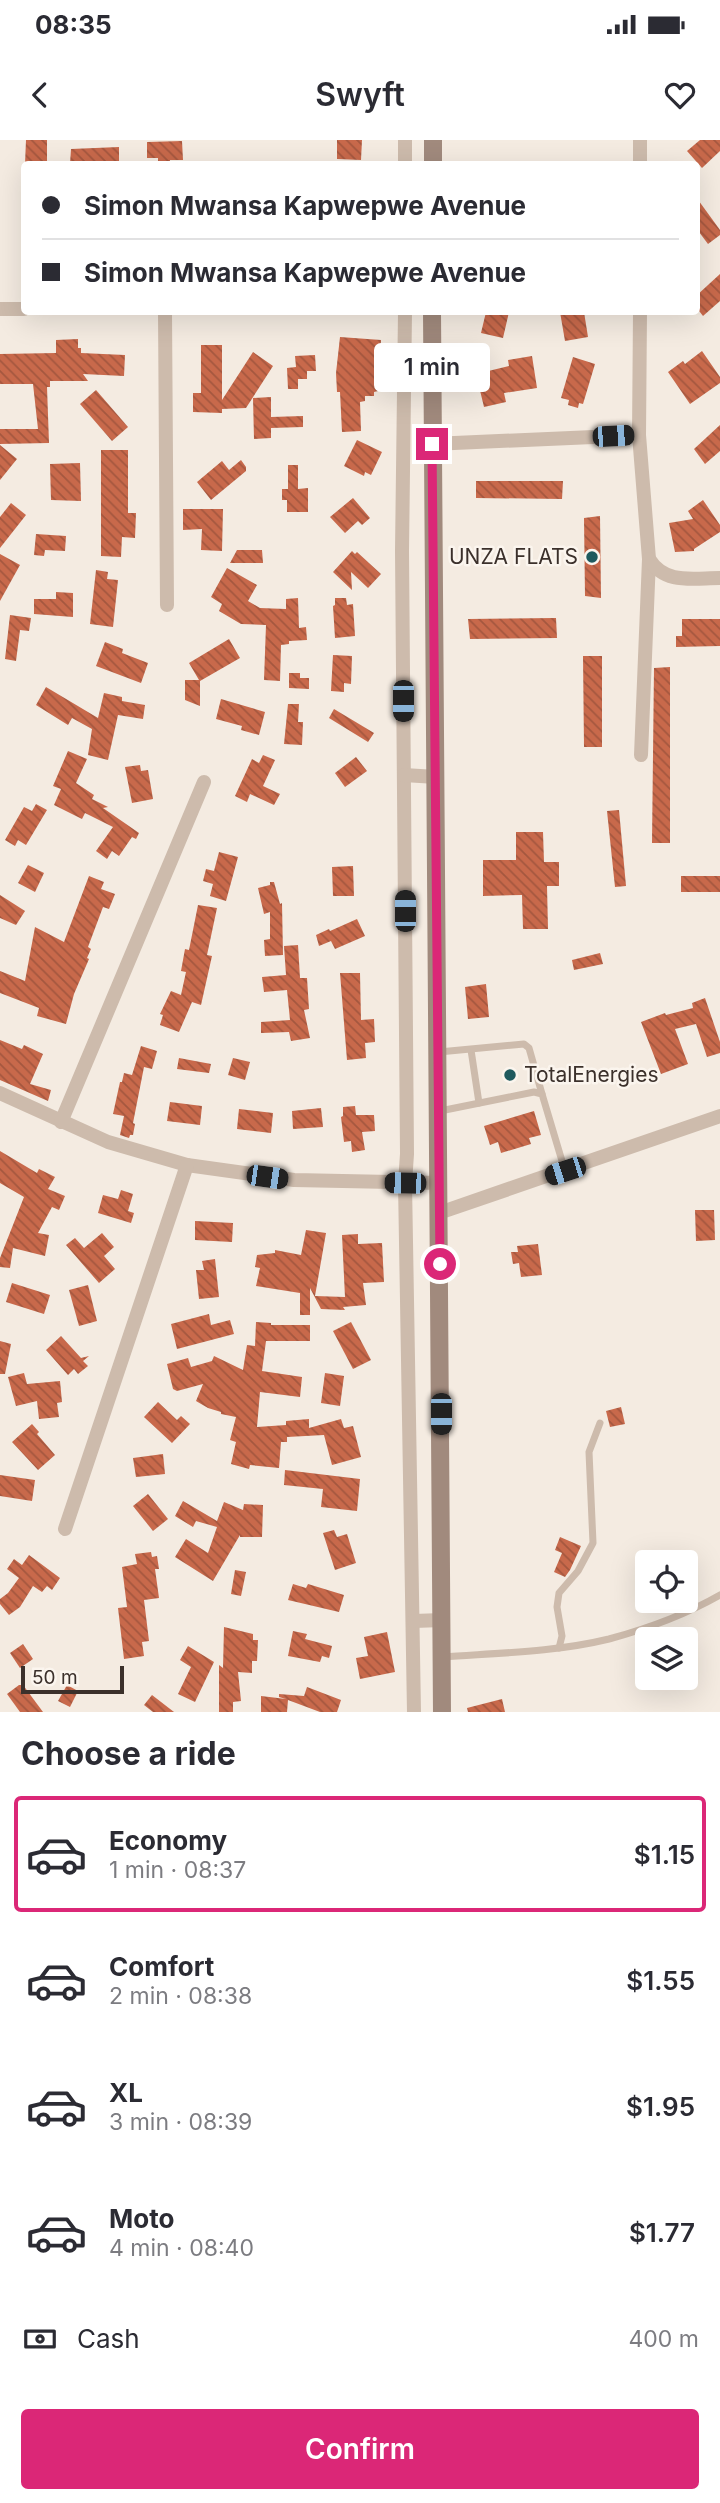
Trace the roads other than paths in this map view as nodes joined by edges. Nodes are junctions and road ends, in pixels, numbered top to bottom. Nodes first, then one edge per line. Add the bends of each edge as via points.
1 (405, 140) edge
2 (433, 140) edge
3 (640, 140) edge
4 (405, 161) edge
5 (433, 161) edge
6 (640, 161) edge
7 (0, 309) edge
8 (21, 309) edge
9 (165, 315) edge
10 (405, 315) edge
11 (432, 315) edge
12 (640, 315) edge
13 (639, 435) junction
14 (432, 444) junction
15 (649, 559) junction
16 (720, 578) edge
17 (167, 605) dead end
18 (641, 755) dead end
19 (404, 775) junction
20 (436, 777) junction
21 (204, 782) dead end
22 (471, 1050) junction
23 (438, 1052) junction
24 (0, 1093) edge
25 (542, 1094) junction
26 (479, 1103) junction
27 (439, 1111) junction
28 (720, 1116) edge
29 (61, 1122) junction
30 (187, 1165) junction
31 (565, 1171) junction
32 (405, 1183) junction
33 (440, 1183) junction
34 (439, 1213) junction
35 (600, 1423) dead end
36 (65, 1529) dead end
37 (720, 1595) edge
38 (414, 1620) junction
39 (442, 1620) junction
40 (559, 1648) junction
41 (442, 1657) junction
42 (414, 1712) edge
43 (442, 1712) edge

1 - 4 street
2 - 5 main road
3 - 6 street
7 - 8 street
9 - 17 street
10 - 19 street
11 - 14 main road
12 - 13 street
13 - 14 street
13 - 15 street
14 - 20 main road
15 - 16 street via 656,571 667,576
15 - 18 street
19 - 20 street
19 - 32 street
20 - 23 main road
21 - 29 street
22 - 23 lane
22 - 25 lane via 524,1044
22 - 26 lane
23 - 27 main road
24 - 29 street
25 - 26 lane
25 - 31 lane
26 - 27 lane
27 - 33 main road
28 - 31 street
29 - 30 street via 108,1142
30 - 32 street via 294,1180
30 - 36 street
31 - 34 street
32 - 33 street
32 - 38 street
33 - 34 main road
34 - 39 main road
35 - 40 lane via 589,1452 593,1543 559,1593
37 - 40 lane via 610,1639
38 - 39 street
38 - 42 street
39 - 41 main road
40 - 41 lane
41 - 43 main road

